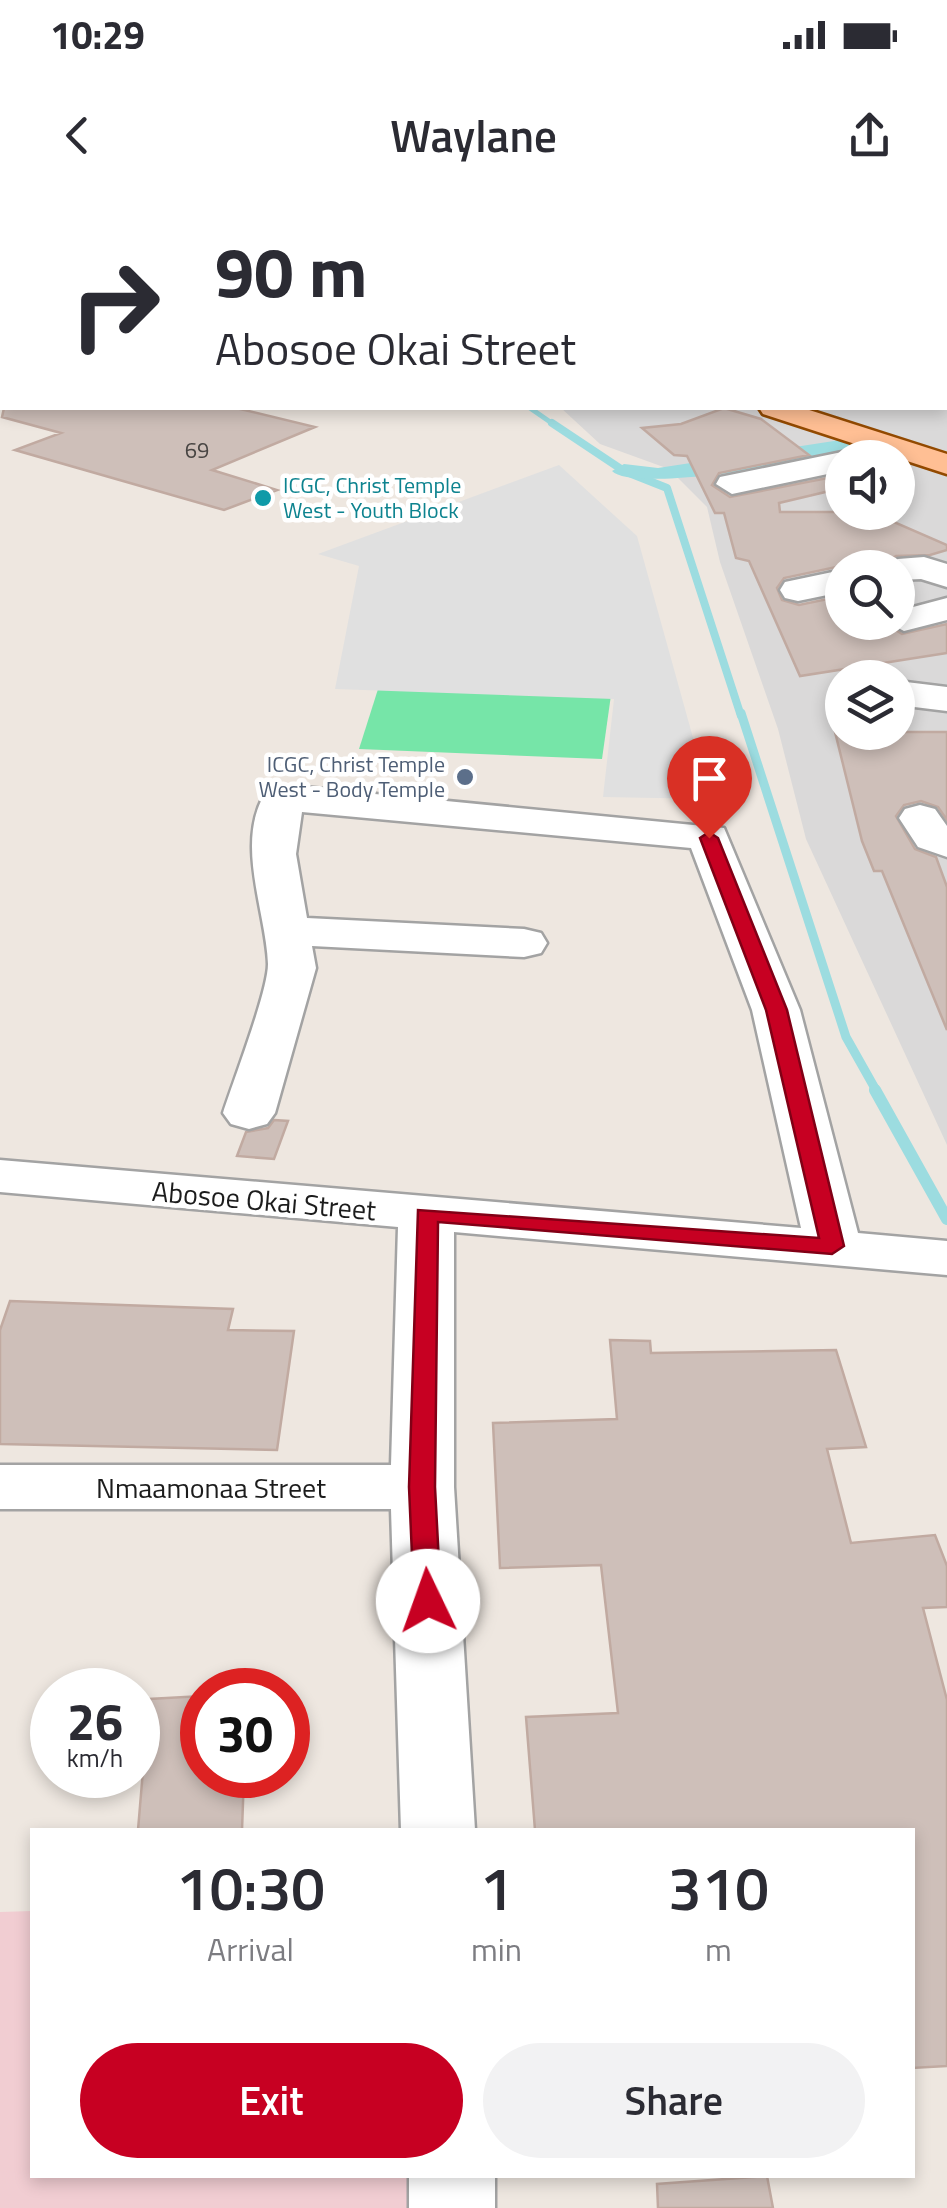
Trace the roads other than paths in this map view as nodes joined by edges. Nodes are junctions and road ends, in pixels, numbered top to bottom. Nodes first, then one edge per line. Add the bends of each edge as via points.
1 (780, 410) edge
2 (807, 410) edge
3 (840, 410) edge
4 (876, 440) edge
5 (942, 443) edge
6 (915, 446) edge
7 (825, 465) edge
8 (732, 484) dead end
9 (915, 569) edge
10 (947, 576) edge
11 (825, 584) edge
12 (798, 590) dead end
13 (947, 609) edge
14 (915, 617) edge
15 (915, 696) edge
16 (947, 699) edge
17 (288, 931) junction
18 (524, 944) dead end
19 (250, 1113) dead end
20 (0, 1176) edge
21 (426, 1214) junction
22 (860, 1250) junction
23 (947, 1258) edge
24 (0, 1487) edge
25 (422, 1487) junction
26 (438, 1828) edge
27 (452, 2178) edge
28 (452, 2208) edge

1 - 4 main road
2 - 5 main road
3 - 5 main road
5 - 6 main road
7 - 8 street
9 - 10 street
11 - 12 street
13 - 14 street
15 - 16 street
17 - 18 street
17 - 19 street via 292,968
17 - 22 street via 274,854 283,798 709,838
20 - 21 street, Abosoe Okai Street
21 - 22 street, Abosoe Okai Street
21 - 25 street
22 - 23 street, Abosoe Okai Street
24 - 25 street, Nmaamonaa Street
25 - 26 street
27 - 28 street

